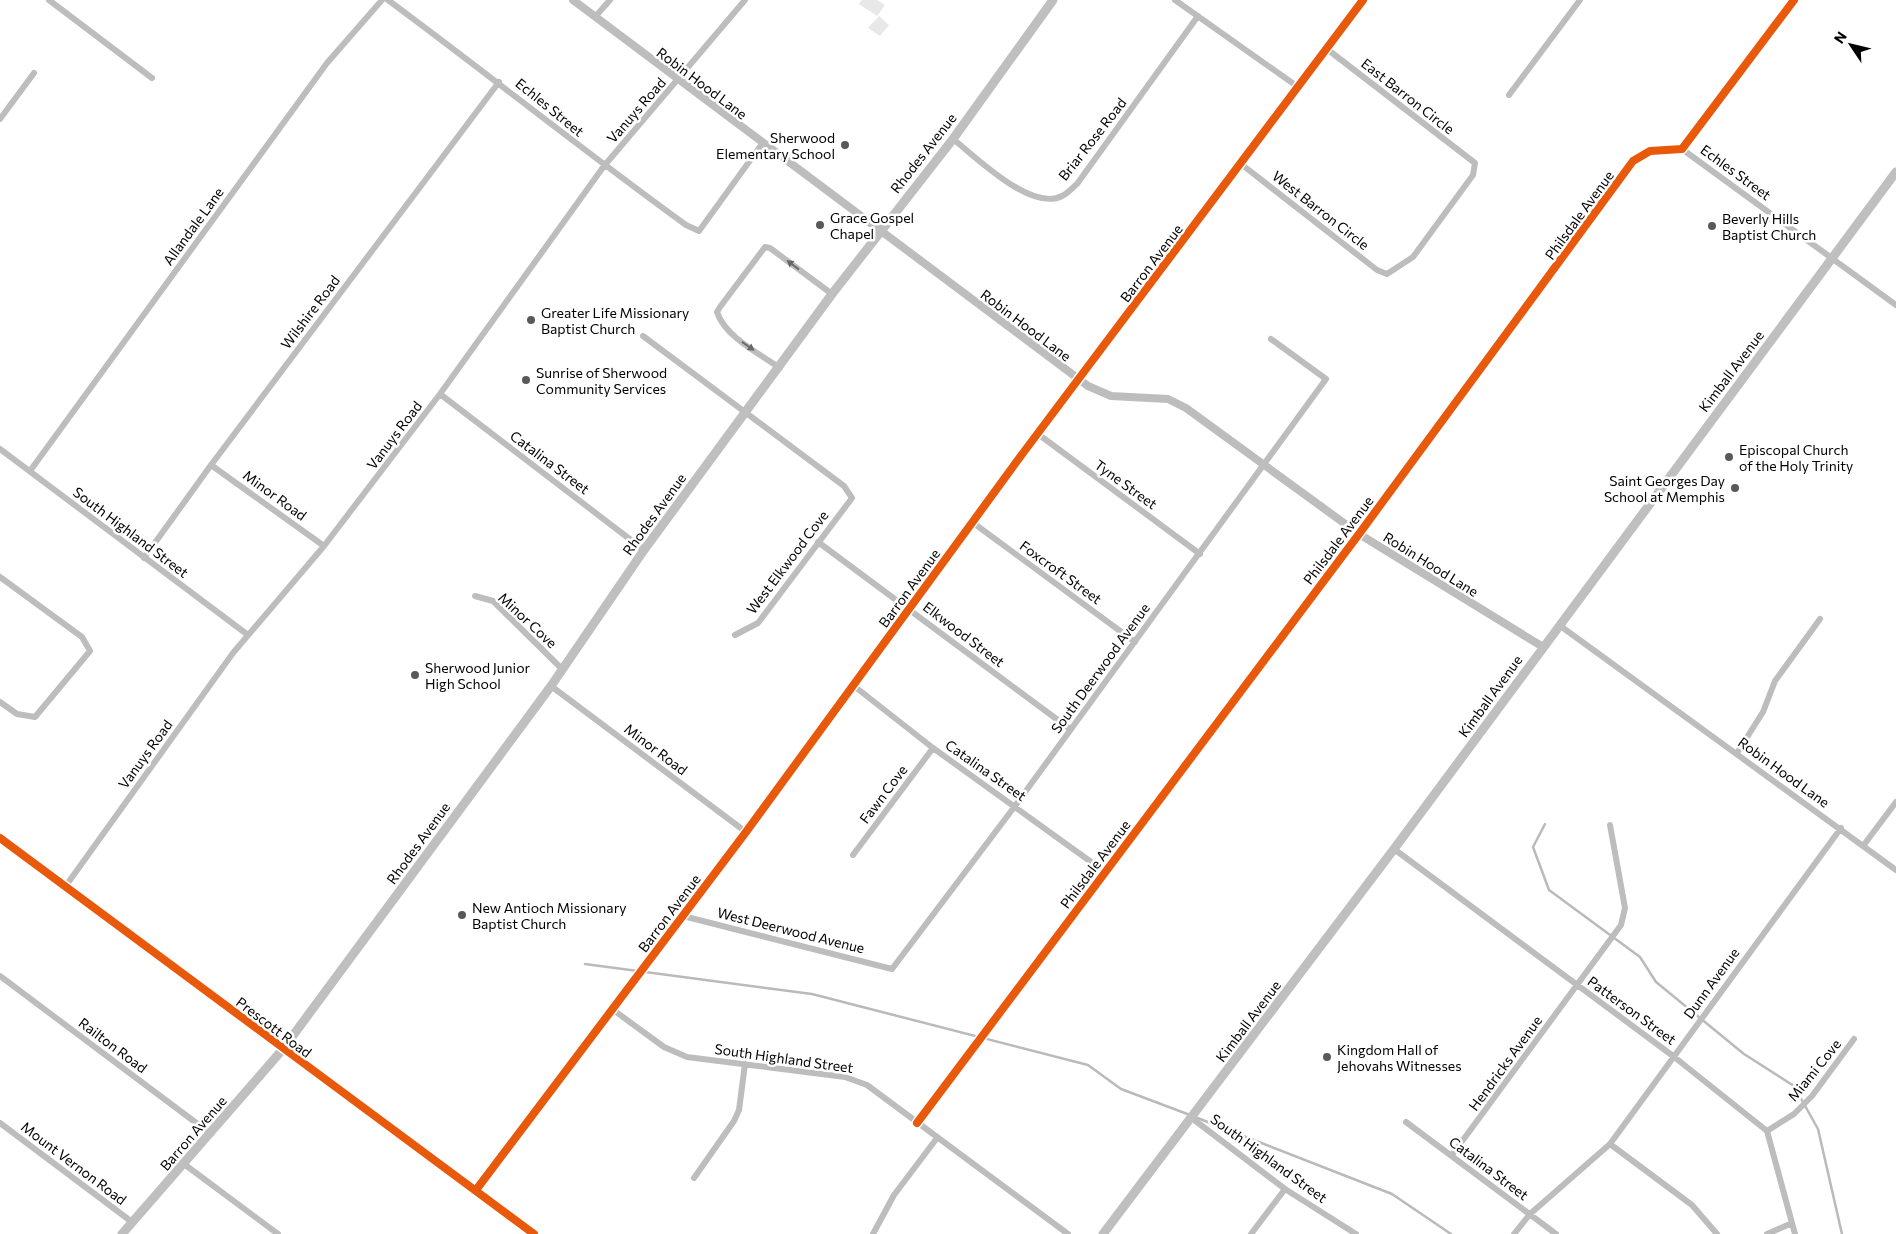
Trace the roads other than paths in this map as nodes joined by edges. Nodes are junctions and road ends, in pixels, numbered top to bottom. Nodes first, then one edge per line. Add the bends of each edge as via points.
1 (49, 0) edge
2 (382, 0) edge
3 (388, 0) edge
4 (573, 0) edge
5 (610, 0) edge
6 (745, 0) edge
7 (1053, 0) edge
8 (1175, 0) edge
9 (1363, 0) edge
10 (1580, 0) edge
11 (1794, 0) edge
12 (1198, 16) junction
13 (595, 17) junction
14 (1326, 49) junction
15 (34, 73) dead end
16 (152, 78) dead end
17 (678, 81) junction
18 (499, 82) junction
19 (1298, 87) junction
20 (1509, 95) dead end
21 (0, 120) edge
22 (953, 139) junction
23 (762, 144) junction
24 (1682, 149) junction
25 (1241, 164) junction
26 (604, 166) junction
27 (1896, 172) edge
28 (879, 232) junction
29 (1833, 258) junction
30 (1387, 274) joint
31 (832, 294) junction
32 (1896, 305) edge
33 (643, 336) dead end
34 (1272, 339) dead end
35 (780, 368) junction
36 (1078, 379) junction
37 (440, 394) junction
38 (746, 414) junction
39 (1038, 434) junction
40 (0, 449) edge
41 (211, 465) junction
42 (1263, 465) junction
43 (30, 471) junction
44 (972, 522) junction
45 (1359, 534) junction
46 (818, 542) junction
47 (324, 546) junction
48 (644, 550) junction
49 (1200, 554) junction
50 (144, 558) junction
51 (0, 577) edge
52 (475, 596) dead end
53 (909, 608) junction
54 (1820, 619) dead end
55 (1559, 625) junction
56 (248, 635) junction
57 (736, 635) dead end
58 (1135, 642) junction
59 (1542, 647) junction
60 (561, 668) junction
61 (551, 686) junction
62 (854, 686) junction
63 (0, 702) edge
64 (1070, 729) junction
65 (933, 748) junction
66 (1737, 753) junction
67 (1896, 802) edge
68 (1015, 806) junction
69 (1610, 825) dead end
70 (1841, 828) junction
71 (746, 832) junction
72 (0, 838) edge
73 (1863, 846) junction
74 (1394, 849) junction
75 (853, 854) dead end
76 (1896, 870) edge
77 (1104, 872) junction
78 (65, 887) junction
79 (683, 916) junction
80 (892, 969) joint
81 (0, 976) edge
82 (1578, 985) junction
83 (612, 1008) junction
84 (1854, 1040) dead end
85 (283, 1049) junction
86 (1673, 1056) junction
87 (745, 1064) junction
88 (1192, 1119) junction
89 (1406, 1122) dead end
90 (0, 1123) edge
91 (917, 1123) junction
92 (1767, 1131) junction
93 (211, 1134) junction
94 (937, 1138) junction
95 (1610, 1144) junction
96 (1452, 1156) junction
97 (184, 1164) junction
98 (694, 1178) dead end
99 (1285, 1189) junction
100 (476, 1190) junction
101 (1530, 1214) junction
102 (132, 1222) junction
103 (1792, 1223) junction
104 (122, 1234) edge
105 (278, 1234) edge
106 (534, 1234) edge
107 (873, 1234) edge
108 (1068, 1234) edge
109 (1103, 1234) edge
110 (1251, 1234) edge
111 (1356, 1234) edge
112 (1514, 1234) edge
113 (1556, 1234) edge
114 (1717, 1234) edge
115 (1767, 1234) edge
116 (1795, 1234) edge

1 - 16 street
2 - 43 street, Allandale Lane via 327,63
3 - 18 street, Echles Street
4 - 13 street, Robin Hood Lane
5 - 13 street
6 - 17 street, Vanuys Road
7 - 22 main road, Rhodes Avenue
8 - 12 street
9 - 14 street, Barron Avenue
10 - 20 street
11 - 24 street
12 - 19 street
12 - 22 street, Briar Rose Road via 1077,184 1061,197 1040,200 1018,189
13 - 17 street, Robin Hood Lane
14 - 19 street, Barron Avenue
14 - 30 street, East Barron Circle via 1475,163 1473,176 1413,257
15 - 21 street
17 - 23 street, Robin Hood Lane
17 - 26 street, Vanuys Road
18 - 26 street, Echles Street
18 - 41 street, Wilshire Road
19 - 25 street, Barron Avenue
22 - 28 main road, Rhodes Avenue
23 - 26 street, Echles Street via 699,231
23 - 28 street, Robin Hood Lane
24 - 29 street, Echles Street
24 - 45 street, Philsdale Avenue via 1650,151 1634,161
25 - 30 street, West Barron Circle via 1377,270
25 - 36 street, Barron Avenue
26 - 37 street, Vanuys Road
27 - 29 main road, Kimball Avenue
28 - 31 main road, Rhodes Avenue
28 - 36 street, Robin Hood Lane
29 - 32 street, Echles Street
29 - 55 main road, Kimball Avenue
31 - 35 main road, Rhodes Avenue
31 -> 35 street via 765,247 718,310 719,317 738,339
33 - 38 street
34 - 42 street, South Deerwood Avenue via 1326,379
35 - 38 main road, Rhodes Avenue
36 - 39 street, Barron Avenue
36 - 42 street, Robin Hood Lane via 1111,396 1168,399 1186,408
37 - 47 street, Vanuys Road
37 - 48 street, Catalina Street
38 - 46 street, West Elkwood Cove via 844,486 852,498
38 - 48 main road, Rhodes Avenue
39 - 44 street, Barron Avenue
39 - 49 street, Tyne Street
40 - 43 street, South Highland Street
41 - 47 street, Minor Road
41 - 50 street, Wilshire Road
42 - 45 street, Robin Hood Lane
42 - 49 street, South Deerwood Avenue
43 - 50 street, South Highland Street
44 - 53 street, Barron Avenue
44 - 58 street, Foxcroft Street
45 - 59 street, Robin Hood Lane
45 - 77 street, Philsdale Avenue
46 - 53 street, Elkwood Street
46 - 57 street, West Elkwood Cove via 758,623
47 - 56 street, Vanuys Road
48 - 60 main road, Rhodes Avenue
49 - 58 street, South Deerwood Avenue
50 - 56 street, South Highland Street
51 - 63 street via 82,637 90,652 35,717 17,714
52 - 60 street, Minor Cove via 493,601
53 - 62 street, Barron Avenue
53 - 64 street, Elkwood Street
54 - 66 street via 1775,681 1763,712
55 - 59 main road, Kimball Avenue
55 - 66 street, Robin Hood Lane
56 - 78 street, Vanuys Road
58 - 64 street, South Deerwood Avenue
59 - 74 main road, Kimball Avenue
60 - 61 main road, Rhodes Avenue
61 - 71 street, Minor Road
61 - 85 main road, Rhodes Avenue
62 - 65 street, Catalina Street
62 - 71 street, Barron Avenue
64 - 68 street, South Deerwood Avenue
65 - 68 street, Catalina Street
65 - 75 street, Fawn Cove
66 - 70 street, Robin Hood Lane
67 - 73 street
68 - 77 street, Catalina Street
68 - 80 street, South Deerwood Avenue
69 - 82 street, Hendricks Avenue via 1625,908 1621,925
70 - 73 street, Robin Hood Lane
70 - 86 street, Dunn Avenue
71 - 79 street, Barron Avenue
72 - 78 main road, Prescott Road
73 - 76 street, Robin Hood Lane
74 - 82 street, Patterson Street
74 - 88 main road, Kimball Avenue
77 - 91 street, Philsdale Avenue
78 - 85 main road, Prescott Road
79 - 80 street, West Deerwood Avenue
79 - 83 street, Barron Avenue
81 - 93 street, Railton Road
82 - 86 street, Patterson Street
82 - 96 street, Hendricks Avenue
83 - 87 street, South Highland Street via 664,1047 687,1057
83 - 100 street, Barron Avenue
84 - 92 street, Miami Cove via 1812,1096 1794,1114
85 - 93 main road, Barron Avenue
85 - 100 main road, Prescott Road
86 - 92 street, Patterson Street
86 - 95 street, Dunn Avenue
87 - 91 street, South Highland Street via 845,1077 866,1085
87 - 98 street via 739,1110
88 - 99 street, South Highland Street
88 - 109 main road, Kimball Avenue
89 - 96 street, Catalina Street
90 - 102 street, Mount Vernon Road
91 - 94 street, South Highland Street
92 - 103 street
93 - 97 main road, Barron Avenue
94 - 107 street via 894,1196
94 - 108 street, South Highland Street
95 - 101 street, Dunn Avenue
95 - 114 street via 1692,1205
96 - 101 street, Catalina Street
97 - 102 main road, Barron Avenue
97 - 105 street
99 - 110 street
99 - 111 street, South Highland Street
100 - 106 main road, Prescott Road
101 - 112 street, Dunn Avenue
101 - 113 street, Catalina Street
102 - 104 main road, Barron Avenue
103 - 115 street
103 - 116 street

